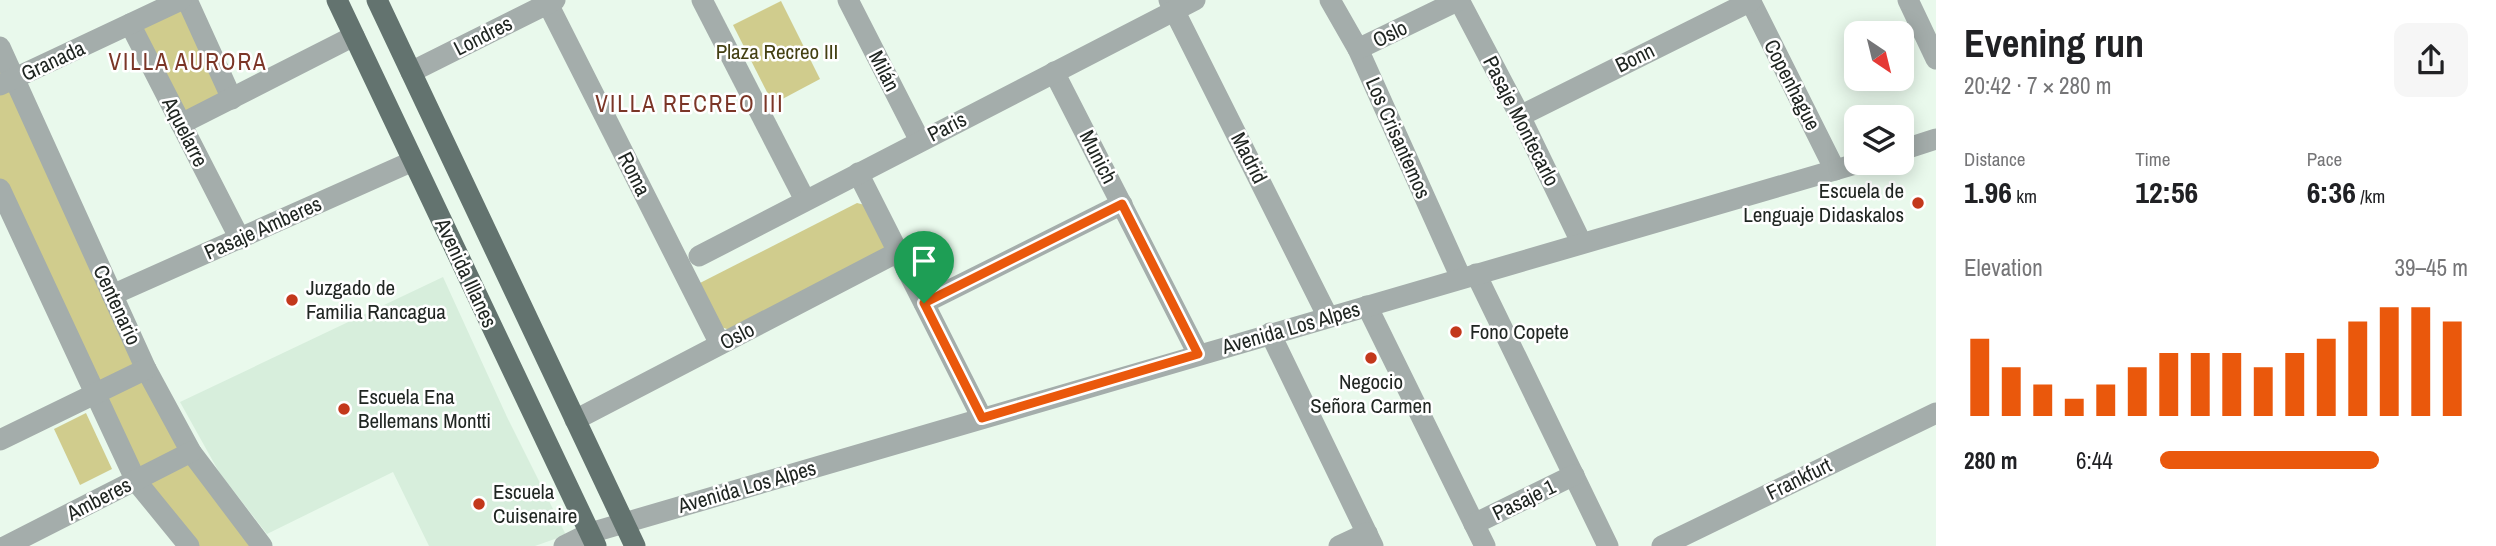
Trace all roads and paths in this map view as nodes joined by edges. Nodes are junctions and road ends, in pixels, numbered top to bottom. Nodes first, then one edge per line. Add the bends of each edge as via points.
1 (181, 0) edge
2 (187, 0) edge
3 (337, 0) edge
4 (377, 0) edge
5 (702, 0) edge
6 (1195, 0) edge
7 (1330, 0) edge
8 (1459, 0) edge
9 (1909, 0) edge
10 (1750, 1) edge
11 (551, 2) edge
12 (858, 3) edge
13 (1172, 5) edge
14 (130, 24) junction
15 (354, 36) junction
16 (0, 47) edge
17 (1359, 50) junction
18 (1936, 59) edge
19 (411, 72) junction
20 (1054, 72) junction
21 (7, 82) edge
22 (232, 99) junction
23 (1520, 116) junction
24 (181, 124) junction
25 (1936, 139) edge
26 (920, 141) junction
27 (1914, 146) edge
28 (413, 161) junction
29 (1844, 167) edge
30 (1835, 170) junction
31 (858, 173) junction
32 (0, 189) edge
33 (805, 200) junction
34 (1122, 204) junction
35 (240, 239) junction
36 (1581, 242) junction
37 (898, 252) junction
38 (699, 256) dead end
39 (1469, 276) junction
40 (112, 295) junction
41 (924, 303) junction
42 (1367, 306) junction
43 (1328, 317) junction
44 (1270, 334) junction
45 (720, 344) junction
46 (1198, 354) junction
47 (146, 369) junction
48 (95, 395) junction
49 (1936, 413) edge
50 (982, 418) junction
51 (575, 420) junction
52 (0, 440) edge
53 (191, 452) junction
54 (1574, 475) junction
55 (136, 481) junction
56 (625, 523) junction
57 (1474, 524) junction
58 (1370, 539) edge
59 (34, 540) edge
60 (593, 540) edge
61 (6, 546) edge
62 (189, 546) edge
63 (262, 546) edge
64 (564, 546) edge
65 (635, 546) edge
66 (1339, 546) edge
67 (1485, 546) edge
68 (1608, 546) edge
69 (1662, 546) edge

1 - 14 street, Granada
2 - 22 street
3 - 15 main road, Avenida Illanes
4 - 19 main road, Avenida Illanes
5 - 33 street
6 - 13 street, Paris
7 - 17 street, Los Crisantemos
8 - 17 street, Oslo
8 - 23 street, Pasaje Montecarlo
9 - 18 street
10 - 23 street, Bonn
10 - 30 street, Copenhague
11 - 19 street, Londres
11 - 45 street, Roma
12 - 26 street, Milán
13 - 20 street, Paris
13 - 43 street, Madrid
14 - 21 street, Granada
14 - 24 street, Aquelarre
15 - 22 street
15 - 28 main road, Avenida Illanes
16 - 21 street, Centenario
17 - 39 street, Los Crisantemos
19 - 51 main road, Avenida Illanes
20 - 26 street, Paris
20 - 34 street, Munich
21 - 40 street, Centenario
22 - 24 street
23 - 36 street, Pasaje Montecarlo
24 - 35 street, Aquelarre
25 - 27 street
26 - 31 street, Paris
28 - 35 street, Pasaje Amberes
28 - 60 main road, Avenida Illanes
29 - 30 street, Avenida Los Alpes
30 - 36 street, Avenida Los Alpes
31 - 33 street, Paris
31 - 37 street
32 - 48 street
33 - 38 street, Paris
34 - 41 street
34 - 46 street, Munich
35 - 40 street, Pasaje Amberes
36 - 39 street, Avenida Los Alpes
37 - 41 street
37 - 45 street, Oslo
39 - 42 street, Avenida Los Alpes
39 - 54 street, Los Crisantemos
40 - 47 street, Centenario
41 - 50 street
42 - 43 street, Avenida Los Alpes
42 - 57 street
43 - 44 street, Avenida Los Alpes
44 - 46 street, Avenida Los Alpes
44 - 58 street
45 - 51 street, Oslo
46 - 50 street, Avenida Los Alpes
47 - 48 street
47 - 53 street, Centenario
48 - 52 street
48 - 55 street
49 - 69 street, Frankfurt
50 - 56 street, Avenida Los Alpes
51 - 56 main road, Avenida Illanes
53 - 55 street, Amberes
53 - 63 street, Centenario
54 - 57 street, Pasaje 1
54 - 68 street, Los Crisantemos
55 - 59 street, Amberes
55 - 62 street
56 - 60 street, Avenida Los Alpes
56 - 65 main road, Avenida Illanes
57 - 67 street
58 - 66 street
59 - 61 street, Amberes
60 - 64 street, Avenida Los Alpes

